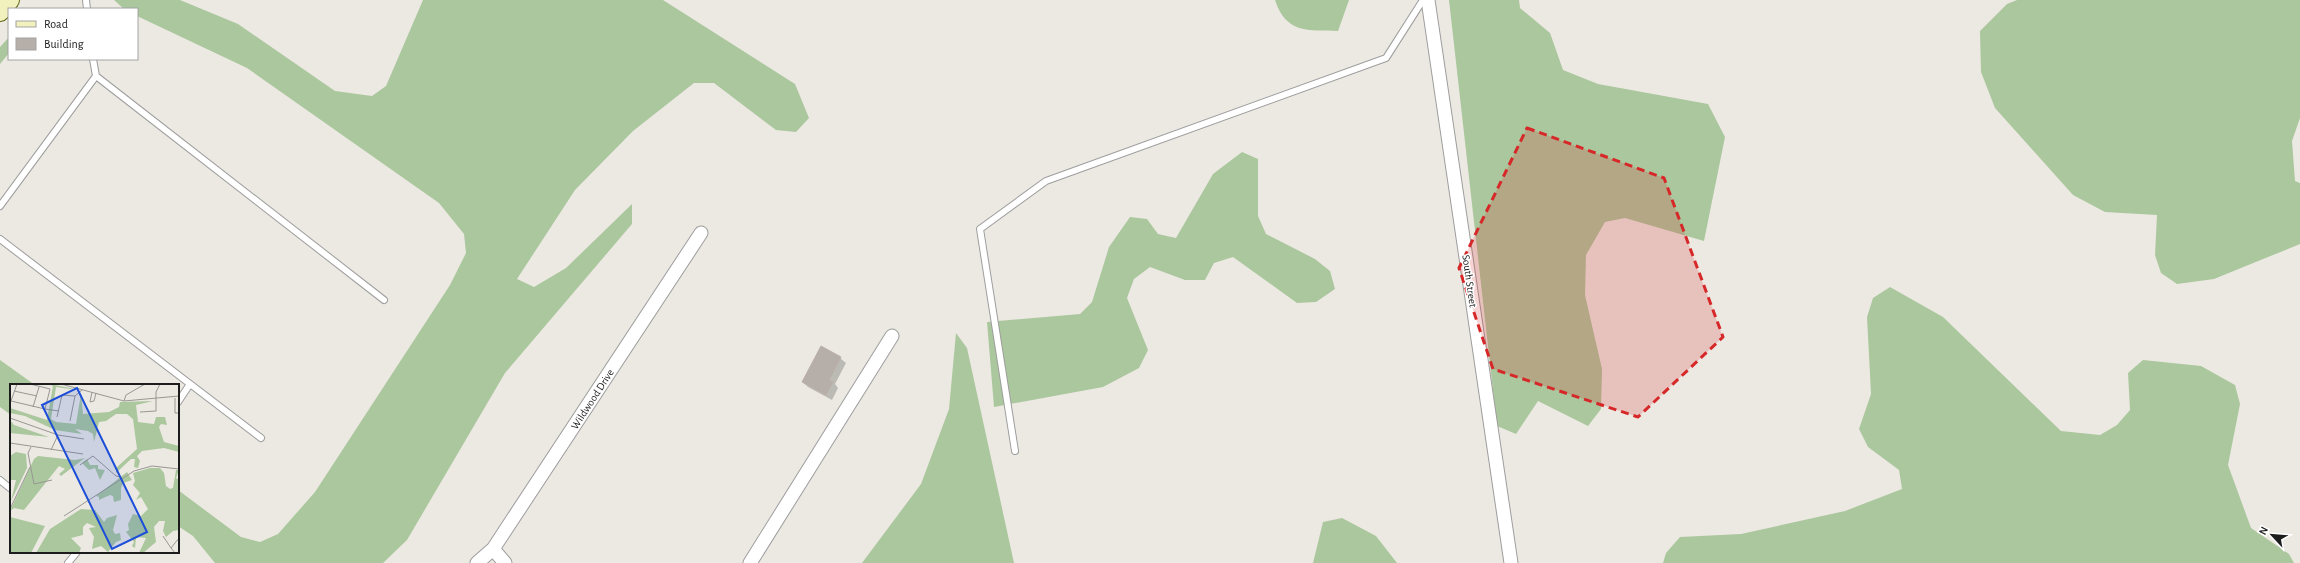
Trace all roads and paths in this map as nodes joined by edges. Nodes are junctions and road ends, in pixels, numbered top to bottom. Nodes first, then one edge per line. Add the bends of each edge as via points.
1 (10, 0) edge
2 (1423, 0) edge
3 (1428, 0) edge
4 (0, 12) edge
5 (93, 60) edge
6 (96, 76) junction
7 (0, 206) edge
8 (701, 233) dead end
9 (0, 239) edge
10 (384, 300) dead end
11 (892, 336) dead end
12 (190, 384) junction
13 (179, 400) edge
14 (261, 438) dead end
15 (1015, 451) dead end
16 (0, 480) edge
17 (10, 488) edge
18 (493, 549) junction
19 (76, 553) edge
20 (68, 563) edge
21 (477, 563) edge
22 (505, 563) edge
23 (750, 563) edge
24 (1511, 563) edge

1 - 4 main road
2 - 15 lane via 1386,58 1046,181 980,229
3 - 24 street, South Street
5 - 6 lane
6 - 7 lane
6 - 10 lane
8 - 18 street, Wildwood Drive
9 - 12 lane
11 - 23 street
12 - 13 lane
12 - 14 lane
16 - 17 lane
18 - 21 street, Wildwood Drive
18 - 22 street
19 - 20 lane

